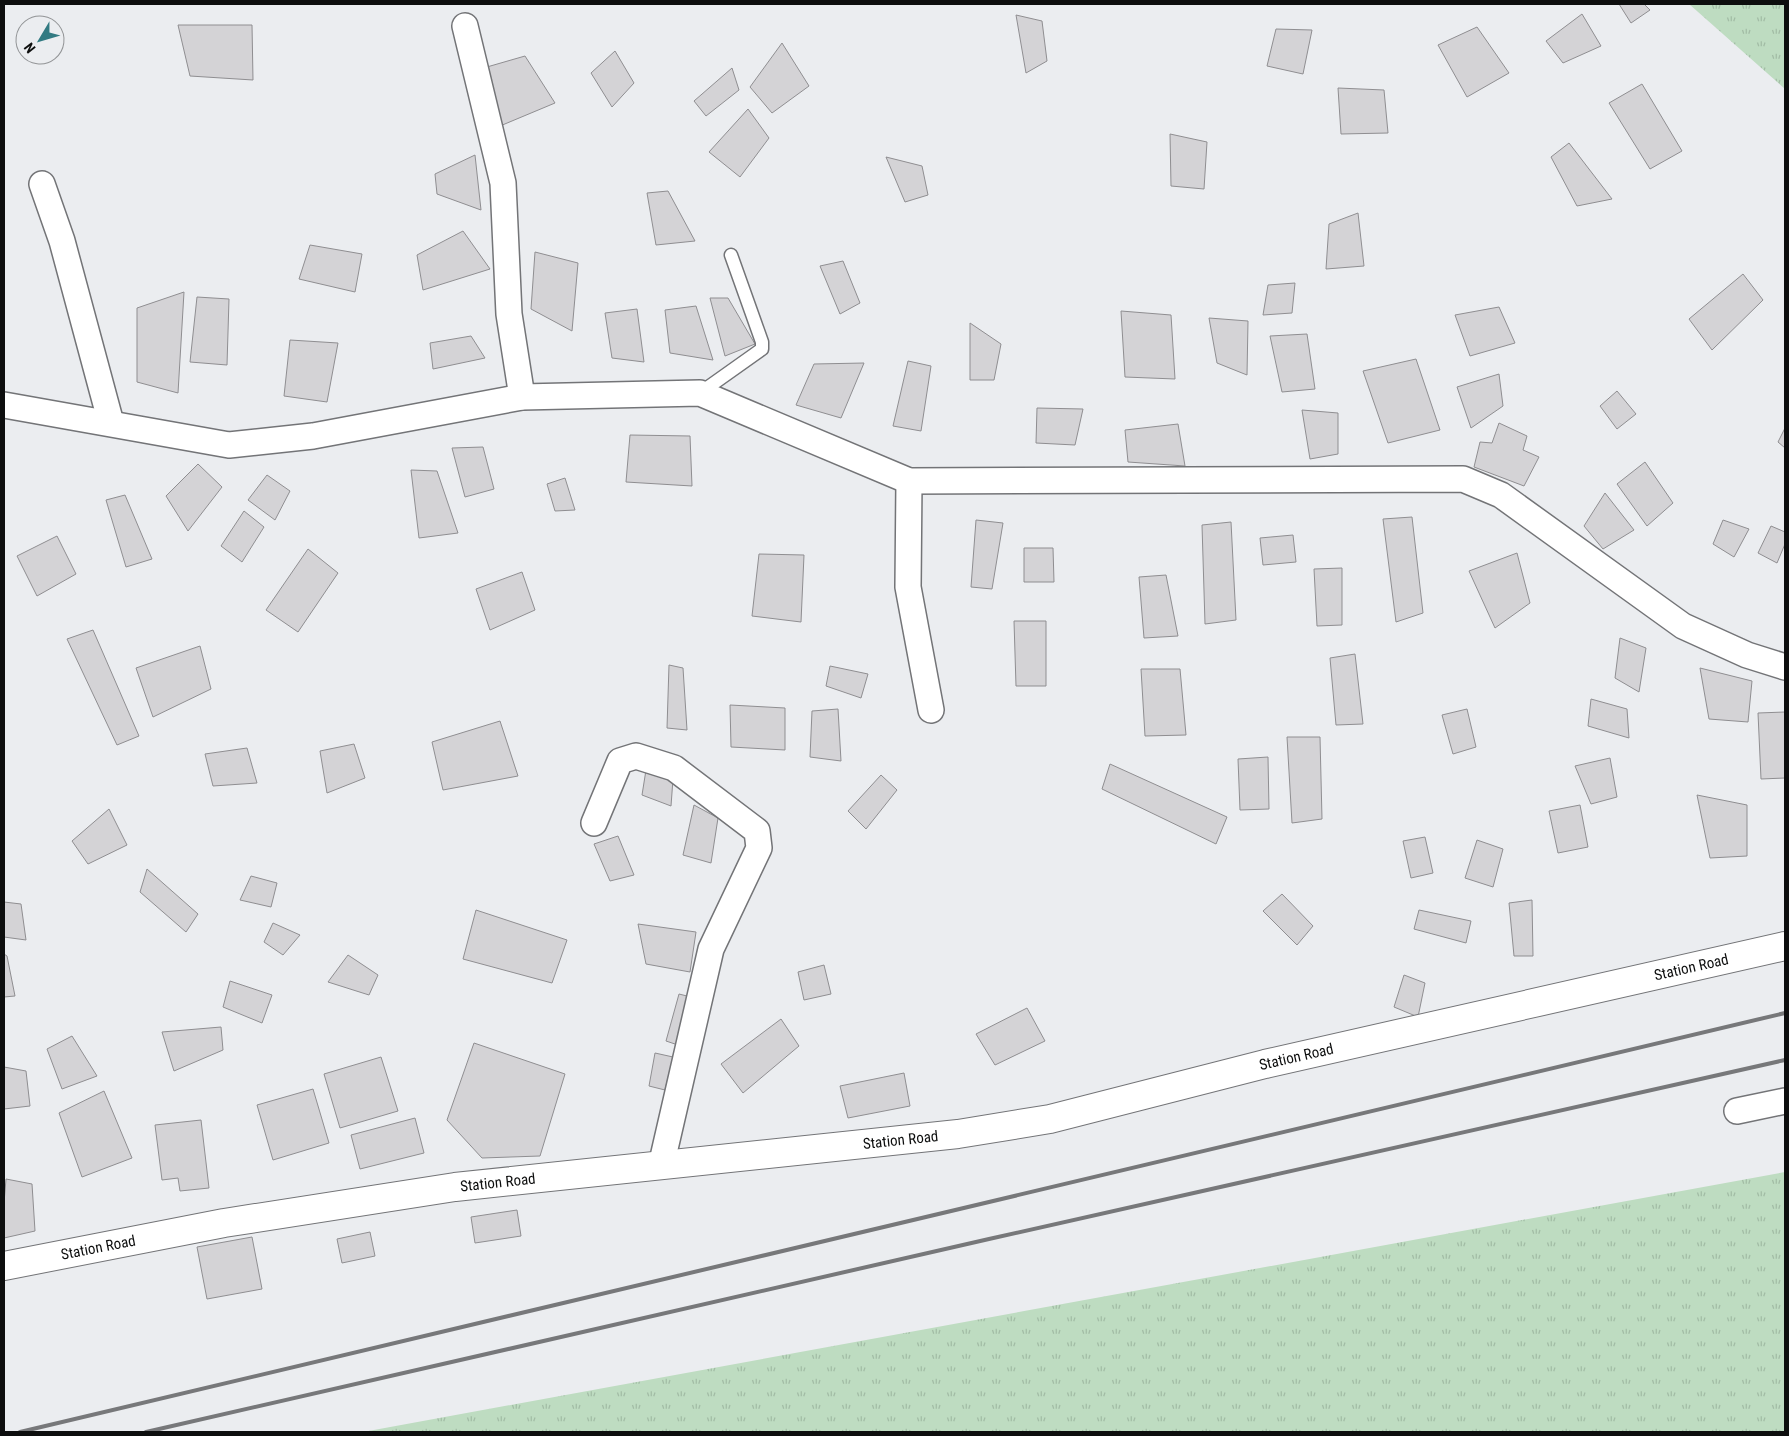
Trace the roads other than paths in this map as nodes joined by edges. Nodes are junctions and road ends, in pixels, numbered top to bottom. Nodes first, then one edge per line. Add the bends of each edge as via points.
1 (465, 26) dead end
2 (42, 184) dead end
3 (731, 255) dead end
4 (700, 393) junction
5 (522, 397) junction
6 (4, 405) edge
7 (111, 423) junction
8 (909, 481) junction
9 (1785, 667) edge
10 (930, 710) dead end
11 (594, 823) dead end
12 (1785, 946) edge
13 (1785, 1101) edge
14 (1737, 1111) dead end
15 (661, 1166) junction
16 (4, 1266) edge

1 - 5 street via 503,183 509,314
2 - 7 street via 62,241
3 - 4 lane via 762,349
4 - 5 street
4 - 8 street
5 - 7 street via 313,436 229,446
6 - 7 street
8 - 9 street via 1463,478 1502,494 1683,626 1747,655
8 - 10 street via 908,587
11 - 15 street via 620,761 636,756 674,768 757,830 759,848 711,949
12 - 15 street, Station Road via 1265,1064 1050,1119 958,1134
13 - 14 street
15 - 16 street, Station Road via 454,1187 224,1223

